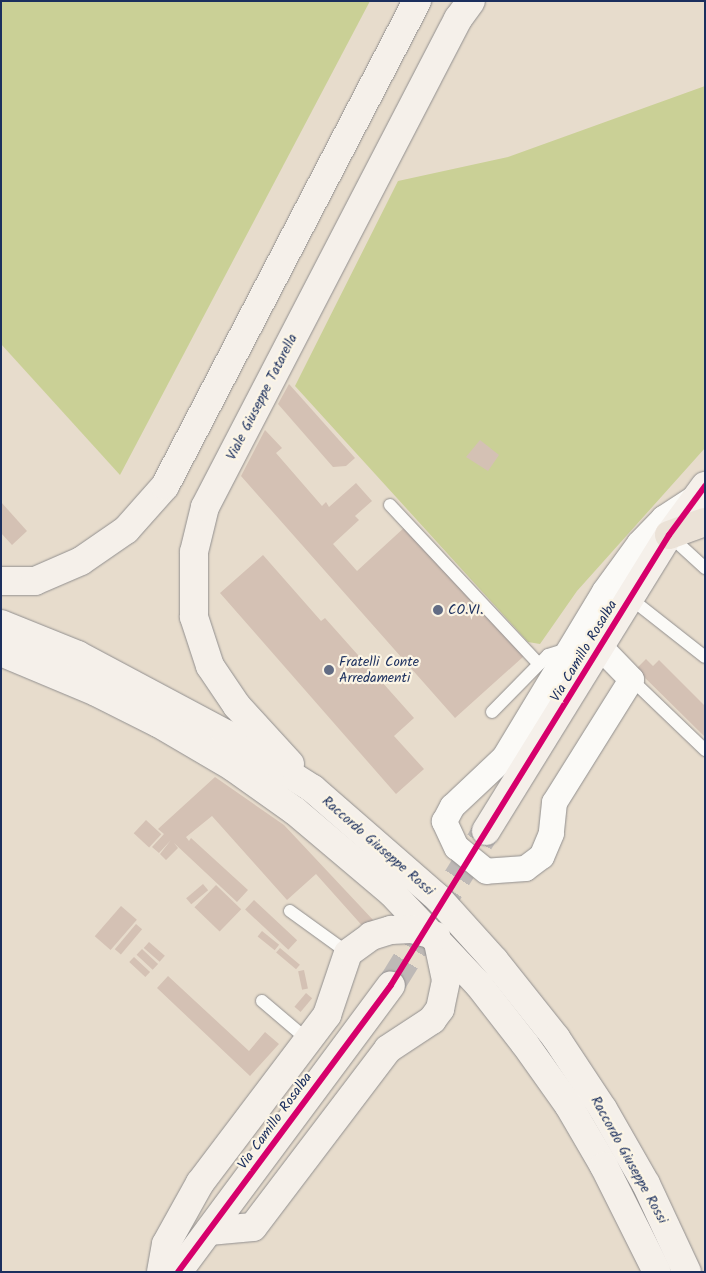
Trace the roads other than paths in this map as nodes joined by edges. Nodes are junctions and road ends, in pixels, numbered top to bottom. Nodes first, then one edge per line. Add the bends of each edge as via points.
1 (417, 1) edge
2 (471, 1) edge
3 (699, 492) edge
4 (390, 505) dead end
5 (705, 522) edge
6 (669, 535) junction
7 (705, 568) edge
8 (1, 582) edge
9 (630, 598) junction
10 (1, 624) edge
11 (601, 648) junction
12 (568, 649) junction
13 (1, 652) edge
14 (705, 657) edge
15 (538, 664) junction
16 (631, 679) junction
17 (492, 712) dead end
18 (705, 750) edge
19 (312, 789) junction
20 (486, 831) tunnel mouth
21 (290, 911) dead end
22 (436, 936) junction
23 (348, 953) junction
24 (391, 985) tunnel mouth
25 (262, 1001) dead end
26 (309, 1041) junction
27 (209, 1231) junction
28 (161, 1272) edge
29 (178, 1272) edge
30 (657, 1272) edge
31 (687, 1272) edge

1 - 8 main road via 165,486 126,530 81,561 35,581
2 - 19 main road, Viale Giuseppe Tatarella via 458,19 205,507 194,552 194,617 210,666 237,706
3 - 6 main road, Via Camillo Rosalba
3 - 12 street via 663,518 639,543
4 - 15 lane
5 - 6 highway
6 - 7 lane
6 - 9 main road, Via Camillo Rosalba
9 - 11 main road, Via Camillo Rosalba
9 - 14 lane
10 - 19 main road, Raccordo Giuseppe Rossi via 78,655 161,697
11 - 16 street
11 - 20 main road, Via Camillo Rosalba
12 - 15 lane via 548,655
12 - 16 street via 504,757 466,792 444,821 456,847 486,871 525,868 541,856 551,833 554,802
13 - 22 main road via 96,692 158,723 233,767 295,811 353,859
15 - 17 lane
16 - 18 lane
19 - 31 main road, Raccordo Giuseppe Rossi via 438,898 494,960 556,1038 603,1109 646,1184
21 - 23 lane
22 - 23 main road via 412,929 391,930 371,936
22 - 27 main road via 445,964 446,980 444,996 432,1020 388,1049 253,1227
22 - 30 main road via 490,1000 569,1106 626,1208
23 - 26 main road via 334,1000
24 - 27 main road, Via Camillo Rosalba
25 - 26 lane
26 - 28 main road via 200,1183 166,1244
27 - 29 main road, Via Camillo Rosalba

